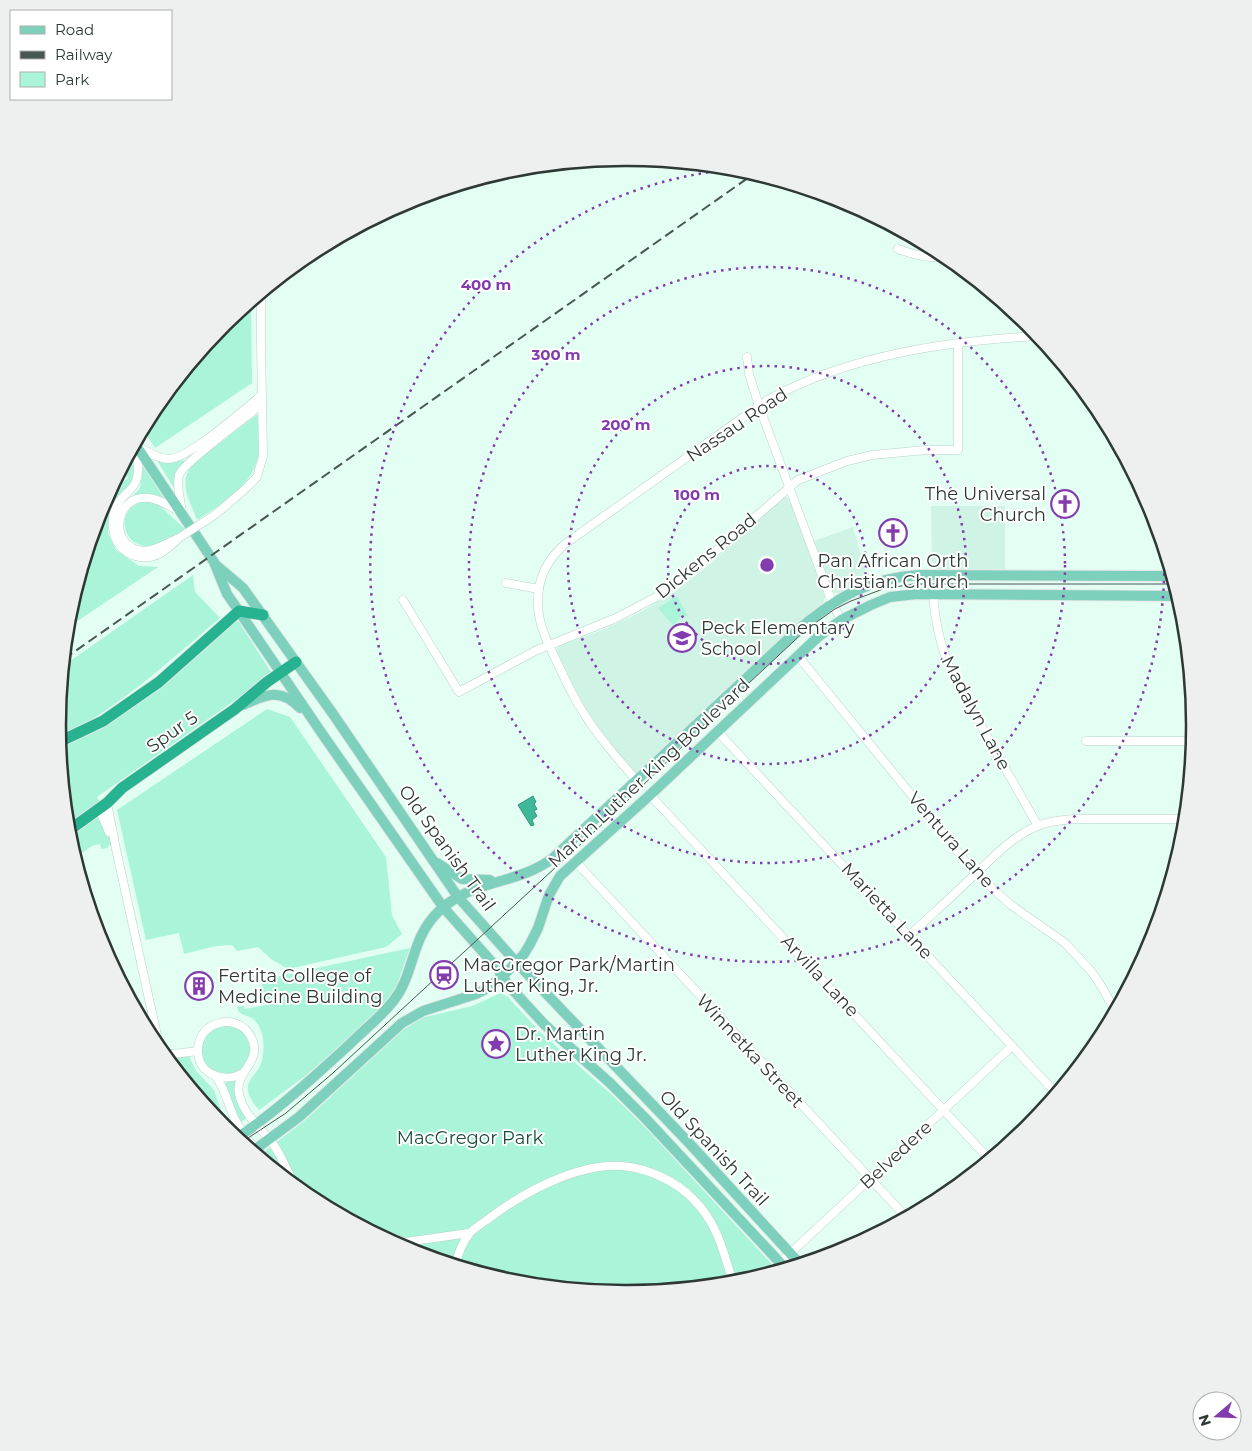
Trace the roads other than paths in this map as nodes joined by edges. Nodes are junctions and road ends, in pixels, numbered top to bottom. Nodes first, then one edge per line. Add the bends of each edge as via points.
1 (898, 249) dead end
2 (933, 258) edge
3 (261, 302) edge
4 (1028, 337) edge
5 (958, 344) junction
6 (747, 358) dead end
7 (262, 395) junction
8 (262, 404) junction
9 (759, 406) junction
10 (140, 447) edge
11 (139, 450) edge
12 (137, 454) edge
13 (790, 486) junction
14 (182, 513) junction
15 (179, 538) junction
16 (214, 562) junction
17 (1165, 576) edge
18 (506, 582) dead end
19 (539, 588) junction
20 (933, 593) junction
21 (1170, 596) edge
22 (403, 600) dead end
23 (832, 602) junction
24 (239, 611) junction
25 (262, 615) junction
26 (841, 620) junction
27 (549, 645) junction
28 (798, 656) junction
29 (296, 662) junction
30 (280, 673) junction
31 (235, 708) junction
32 (718, 731) junction
33 (323, 735) junction
34 (66, 739) edge
35 (1086, 741) dead end
36 (1186, 741) edge
37 (637, 781) junction
38 (650, 795) junction
39 (103, 806) junction
40 (1178, 819) edge
41 (75, 826) edge
42 (1038, 826) junction
43 (432, 860) junction
44 (575, 861) junction
45 (976, 874) junction
46 (522, 875) junction
47 (458, 897) junction
48 (443, 907) junction
49 (910, 935) junction
50 (516, 962) junction
51 (502, 976) junction
52 (1111, 1004) edge
53 (155, 1027) edge
54 (1012, 1046) junction
55 (198, 1051) junction
56 (174, 1054) edge
57 (242, 1073) junction
58 (216, 1077) junction
59 (1052, 1089) edge
60 (944, 1111) junction
61 (256, 1124) junction
62 (238, 1129) edge
63 (244, 1134) edge
64 (269, 1140) junction
65 (259, 1147) edge
66 (985, 1154) edge
67 (288, 1172) edge
68 (869, 1179) junction
69 (901, 1213) edge
70 (470, 1233) junction
71 (409, 1242) edge
72 (790, 1254) junction
73 (457, 1259) edge
74 (795, 1259) edge
75 (785, 1262) edge
76 (780, 1263) edge
77 (730, 1275) edge

1 - 2 street
3 - 7 street
4 - 5 street, Nassau Road
5 - 9 street, Nassau Road via 880,357 832,371 785,390
5 - 13 street, Dickens Road via 958,450 872,455 818,471
6 - 9 street
7 - 8 street
7 - 10 street via 191,451 177,458 167,459
8 - 14 street via 180,473 178,484
8 - 15 street, bridge via 264,456 257,477 216,514
9 - 13 street
9 - 19 street, Nassau Road via 565,544 543,572
11 - 14 main road, Old Spanish Trail
12 - 15 street via 136,481 113,516 116,540 125,551 142,558 153,557 168,549
13 - 23 street
13 - 27 street, Dickens Road via 682,580 616,618
14 - 15 street via 148,497 135,499 126,505 119,517 122,537 136,549 151,550
14 - 16 main road, Old Spanish Trail
16 - 24 main road, Old Spanish Trail via 227,594
16 - 25 main road, Old Spanish Trail via 243,588
17 - 23 main road, Martin Luther King Boulevard via 905,576 871,584
18 - 19 street
19 - 27 street, Nassau Road via 538,608
20 - 21 main road, Martin Luther King Boulevard
20 - 26 main road, Martin Luther King Boulevard via 890,597
20 - 42 street, Madalyn Lane via 936,628 947,663
22 - 27 street, Dickens Road via 459,692
23 - 26 street
23 - 37 main road, Martin Luther King Boulevard
24 - 25 highway
24 - 30 main road, Old Spanish Trail
24 - 34 highway via 159,682 103,722
25 - 29 main road, Old Spanish Trail
26 - 28 main road, Martin Luther King Boulevard
27 - 37 street via 581,709
28 - 32 main road, Martin Luther King Boulevard
28 - 45 street, Ventura Lane
29 - 30 highway, Spur 5 / Spur 5
29 - 43 main road, Old Spanish Trail
30 - 31 highway, Spur 5 / Spur 5
30 - 33 main road, Old Spanish Trail
31 - 33 main road via 268,694 286,697
31 - 39 highway, Spur 5 / Spur 5 via 122,788
32 - 38 main road, Martin Luther King Boulevard
32 - 49 street, Marietta Lane
33 - 48 main road, Old Spanish Trail
35 - 36 street
37 - 46 main road, Martin Luther King Boulevard via 553,858
38 - 44 main road, Martin Luther King Boulevard
38 - 60 street, Arvilla Lane
39 - 41 highway, Spur 5 / Spur 5
39 - 53 street via 115,843
40 - 42 street via 1074,819
42 - 45 street via 1007,844
43 - 46 main road via 462,879 486,880
43 - 47 main road, Old Spanish Trail
44 - 50 main road, Martin Luther King Boulevard via 554,886 535,936
44 - 68 street, Winnetka Street
45 - 49 street
45 - 52 street, Ventura Lane via 1011,905 1065,943 1091,971
46 - 47 main road, Martin Luther King Boulevard via 488,883
47 - 48 main road, Martin Luther King Boulevard
47 - 50 main road, Old Spanish Trail
48 - 51 main road, Old Spanish Trail
48 - 61 main road, Martin Luther King Boulevard via 419,938 401,990 390,1005 305,1085
49 - 54 street, Marietta Lane
50 - 51 main road, Martin Luther King Boulevard
50 - 72 main road, Old Spanish Trail
51 - 64 main road, Martin Luther King Boulevard via 476,994 423,1011 402,1023
51 - 76 main road, Old Spanish Trail via 545,1025 645,1118
54 - 59 street, Marietta Lane
54 - 60 street, Belvedere
55 - 56 street
55 - 57 street via 200,1038 214,1024 227,1021 240,1025 250,1034 254,1047 252,1060
55 - 58 street via 204,1067
57 - 58 street via 233,1077
57 - 61 street via 238,1087 240,1097
58 - 62 street via 223,1086
60 - 66 street, Arvilla Lane
60 - 68 street, Belvedere
61 - 63 main road, Martin Luther King Boulevard
61 - 64 street
64 - 65 main road, Martin Luther King Boulevard
64 - 67 street
68 - 69 street, Winnetka Street
68 - 72 street, Belvedere
70 - 71 street
70 - 73 street
70 - 77 street via 517,1198 542,1185 595,1168 633,1168 653,1174 683,1190 702,1208 719,1238
72 - 74 main road, Old Spanish Trail
72 - 75 street, Belvedere

